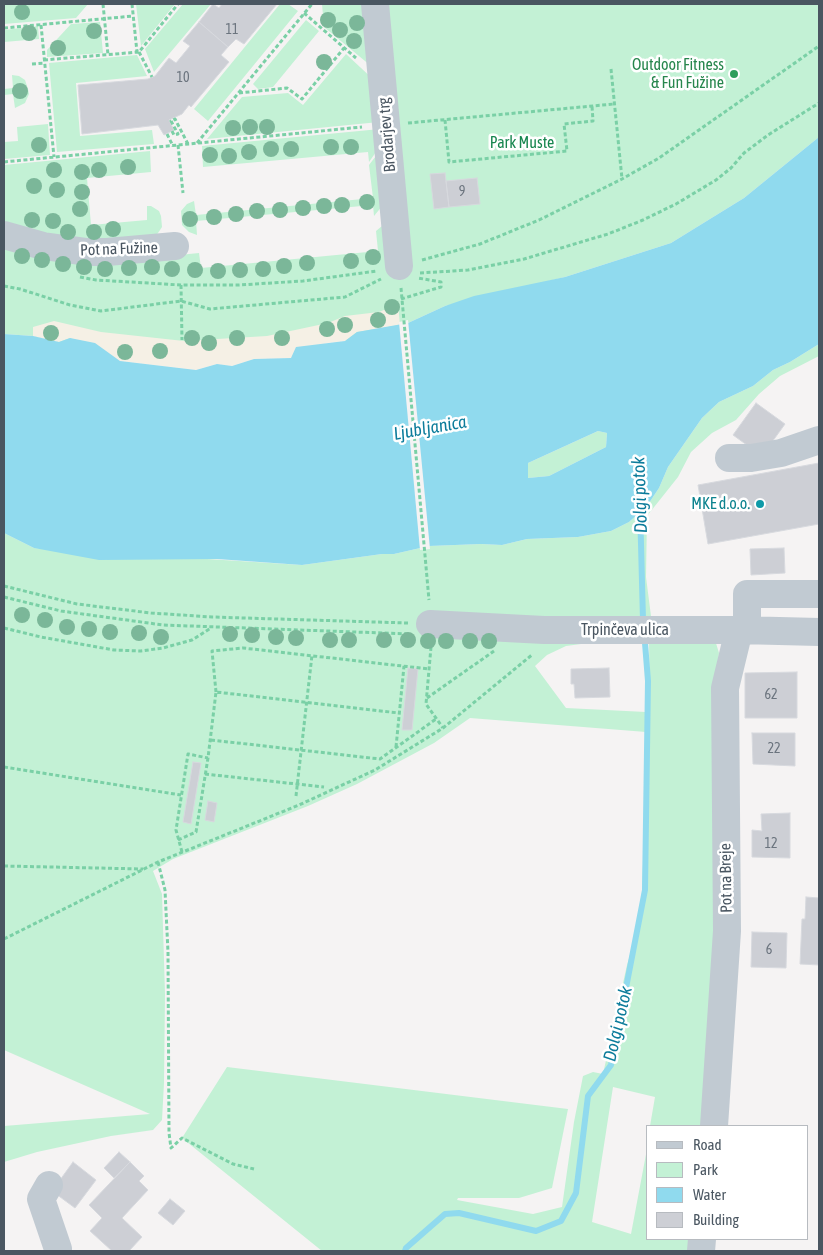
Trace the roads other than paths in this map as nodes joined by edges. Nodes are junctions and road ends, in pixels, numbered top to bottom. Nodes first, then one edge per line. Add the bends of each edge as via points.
1 (375, 4) edge
2 (4, 235) edge
3 (175, 246) dead end
4 (411, 272) road end
5 (819, 440) edge
6 (729, 458) dead end
7 (819, 594) edge
8 (743, 630) junction
9 (420, 631) road end
10 (819, 632) edge
11 (714, 1125) edge
12 (48, 1185) dead end
13 (58, 1250) edge

1 - 4 street, Brodarjev trg via 386,125
2 - 3 street, Pot na Fužine via 43,246 87,252
5 - 6 street via 781,453
7 - 8 street, Pot na Breje via 747,594
8 - 9 street, Trpinčeva ulica
8 - 10 street, Trpinčeva ulica
8 - 11 street, Pot na Breje via 725,688 727,931
12 - 13 street via 41,1199

